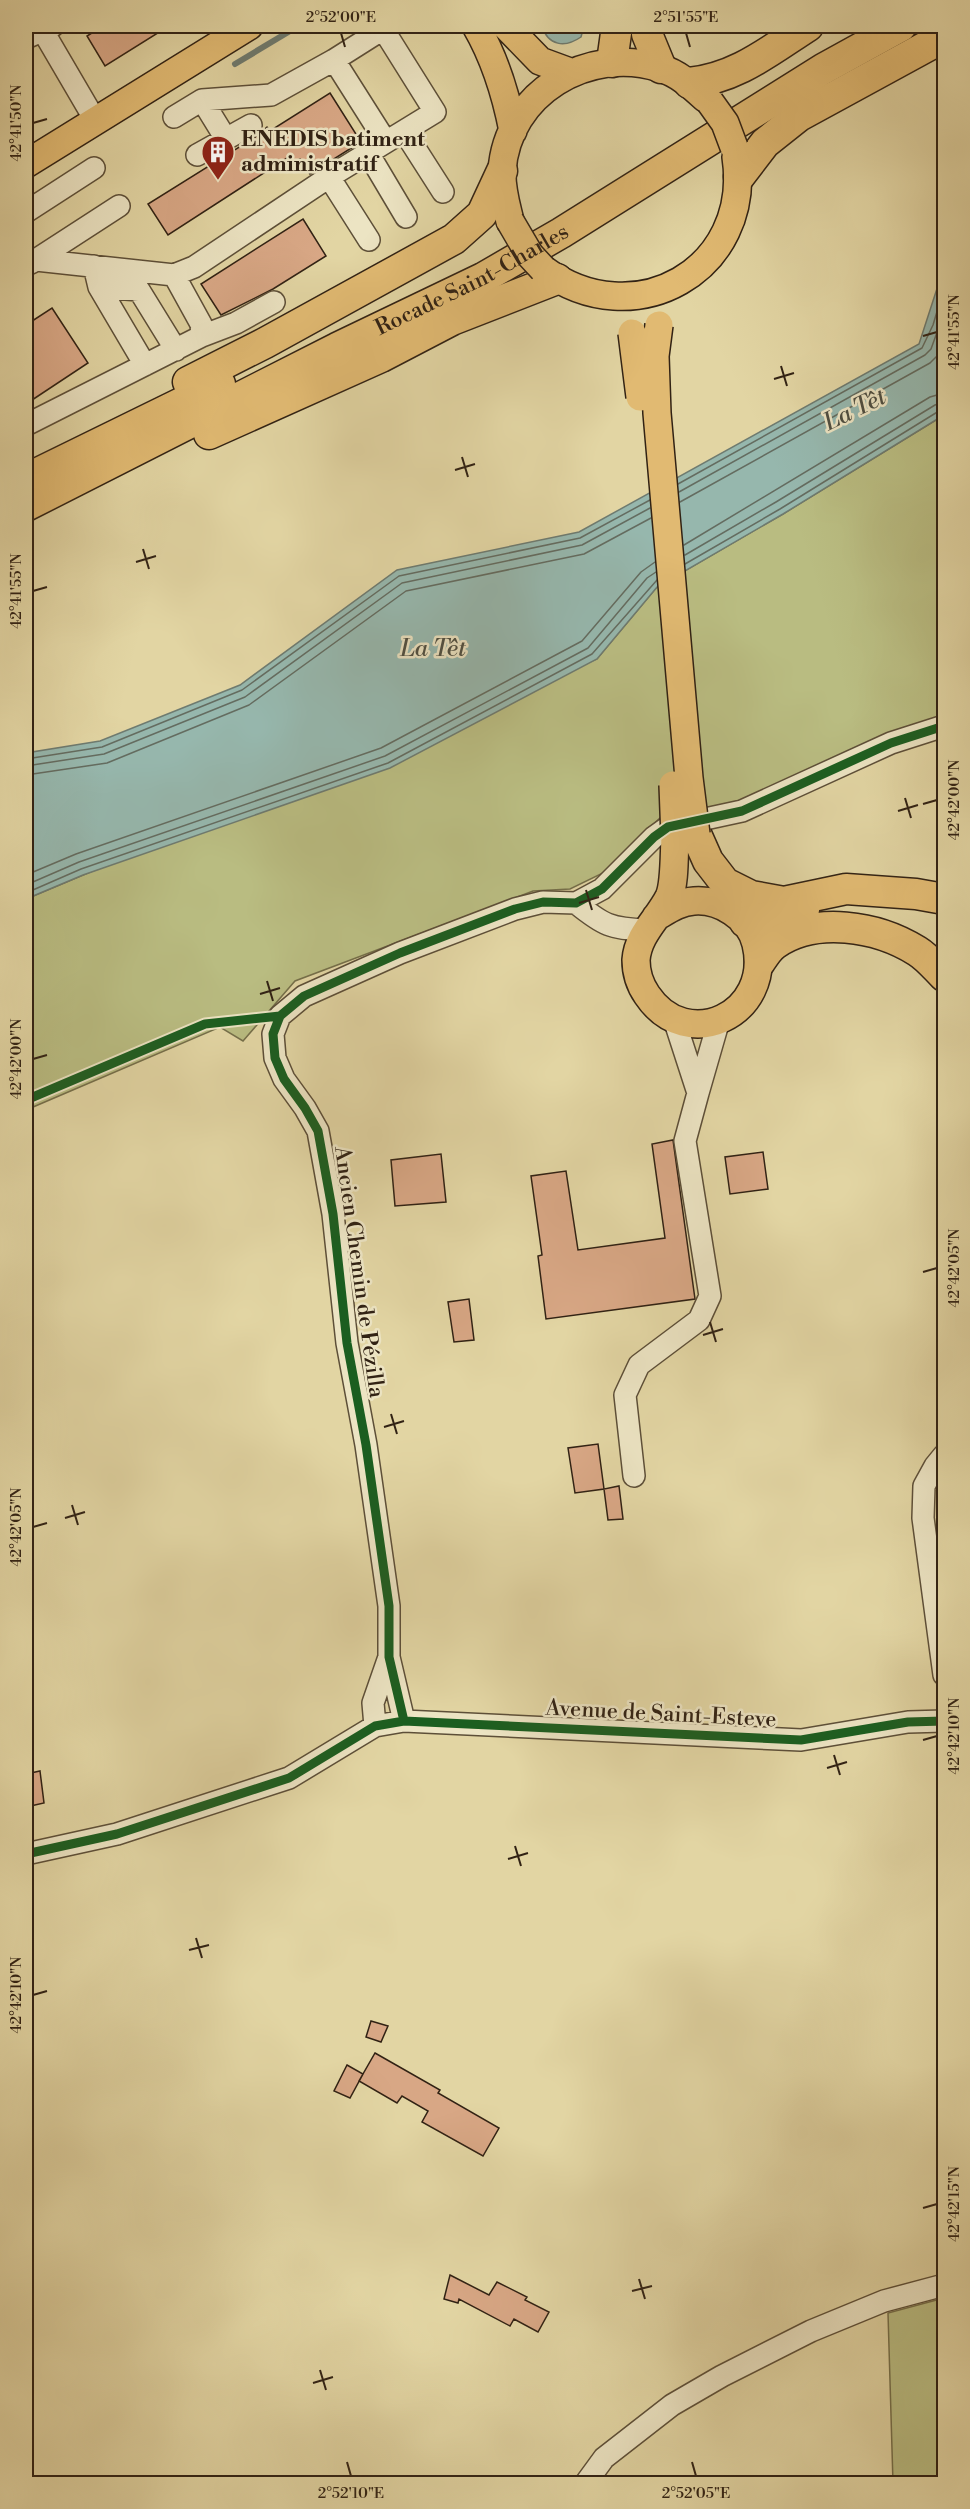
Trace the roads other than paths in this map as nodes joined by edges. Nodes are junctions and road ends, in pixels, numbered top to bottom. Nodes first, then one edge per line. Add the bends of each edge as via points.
1 (249, 26) edge
2 (476, 26) edge
3 (617, 26) edge
4 (646, 26) edge
5 (808, 26) edge
6 (864, 26) edge
7 (901, 26) edge
8 (511, 29) edge
9 (41, 30) edge
10 (945, 37) edge
11 (334, 60) junction
12 (612, 62) junction
13 (661, 68) junction
14 (570, 72) junction
15 (700, 93) junction
16 (202, 100) junction
17 (174, 117) dead end
18 (94, 120) junction
19 (250, 125) dead end
20 (404, 131) junction
21 (513, 131) junction
22 (226, 139) junction
23 (386, 142) junction
24 (368, 153) junction
25 (197, 155) dead end
26 (26, 164) edge
27 (94, 168) dead end
28 (502, 171) junction
29 (329, 177) junction
30 (739, 177) junction
31 (443, 192) dead end
32 (118, 206) dead end
33 (26, 212) edge
34 (406, 218) dead end
35 (369, 240) dead end
36 (31, 263) edge
37 (94, 266) junction
38 (550, 274) junction
39 (174, 275) junction
40 (673, 285) junction
41 (99, 287) junction
42 (597, 295) junction
43 (274, 302) dead end
44 (202, 336) junction
45 (176, 350) junction
46 (145, 365) junction
47 (26, 425) edge
48 (26, 471) edge
49 (26, 479) edge
50 (26, 506) edge
51 (26, 514) edge
52 (945, 726) edge
53 (686, 836) junction
54 (930, 897) edge
55 (576, 903) junction
56 (739, 916) junction
57 (651, 923) junction
58 (760, 962) junction
59 (945, 976) edge
60 (674, 1019) junction
61 (719, 1020) junction
62 (698, 1093) junction
63 (945, 1455) edge
64 (634, 1476) dead end
65 (389, 1657) junction
66 (945, 1675) edge
67 (944, 1716) edge
68 (404, 1721) junction
69 (375, 1726) junction
70 (26, 1854) edge
71 (945, 2285) edge
72 (585, 2484) edge

1 - 18 main road
2 - 21 main road via 496,72
3 - 12 highway
4 - 13 highway
5 - 15 highway via 739,71 707,81
6 - 49 highway, Rocade Saint-Charles via 473,261
7 - 50 highway, Rocade Saint-Charles via 823,69 572,227 483,278
8 - 14 main road via 540,61
9 - 18 street
10 - 30 highway via 800,116 765,143
11 - 16 street via 272,95
11 - 20 street via 382,29 435,112
11 - 23 street
12 - 13 main road
12 - 14 main road
13 - 15 main road
14 - 21 main road via 527,107
15 - 30 main road, bridge via 725,123
16 - 17 street
16 - 22 street
18 - 26 main road
19 - 22 street
20 - 23 street
20 - 31 street
21 - 28 main road
22 - 25 street
23 - 24 street
24 - 29 street
24 - 34 street
27 - 33 street
28 - 38 main road, bridge via 510,221 524,247
28 - 48 highway via 482,214 454,239
29 - 35 street
29 - 39 street via 194,267
30 - 40 main road via 735,210 722,241 700,266
32 - 36 street
36 - 37 street
37 - 39 street
37 - 41 street
38 - 42 main road via 576,289
38 - 51 highway via 381,357
39 - 44 street via 201,324
40 - 42 main road via 640,295
40 - 53 main road, bridge via 664,301 655,356 689,778
41 - 45 street via 139,290
41 - 46 street
42 - 53 main road, bridge via 632,333 676,812
43 - 44 street
44 - 45 street
45 - 46 street
46 - 47 street
52 - 55 street via 891,743 742,811 668,827 603,889
53 - 54 highway via 725,883 751,896 783,902 846,889
53 - 56 main road via 706,884
53 - 57 main road via 670,894
54 - 56 highway via 878,894 793,914
55 - 57 street via 599,922 621,929
55 - 65 street, Ancien Chemin de Pézilla via 543,902 516,909 400,953 304,996 280,1016 273,1035 275,1058 284,1078 318,1131 389,1606
56 - 57 main road via 714,903 694,901 674,906
56 - 58 main road via 756,940
57 - 60 main road via 636,962 641,986 654,1006
58 - 59 highway via 773,945 795,933 825,928 856,929 889,936 918,952
58 - 61 main road via 753,991 744,1004
60 - 61 main road via 696,1024
60 - 62 street
61 - 62 street
62 - 64 street via 685,1141 710,1296 699,1320 639,1365 625,1395
63 - 66 street via 924,1486 923,1518
65 - 68 street, Ancien Chemin de Pézilla
65 - 69 street, Ancien Chemin de Pézilla via 373,1703
67 - 68 street, Avenue de Saint-Esteve via 801,1740
68 - 69 street, Avenue de Saint-Esteve
69 - 70 street via 290,1778 117,1834
71 - 72 street via 884,2301 811,2331 722,2376 672,2406 604,2458

